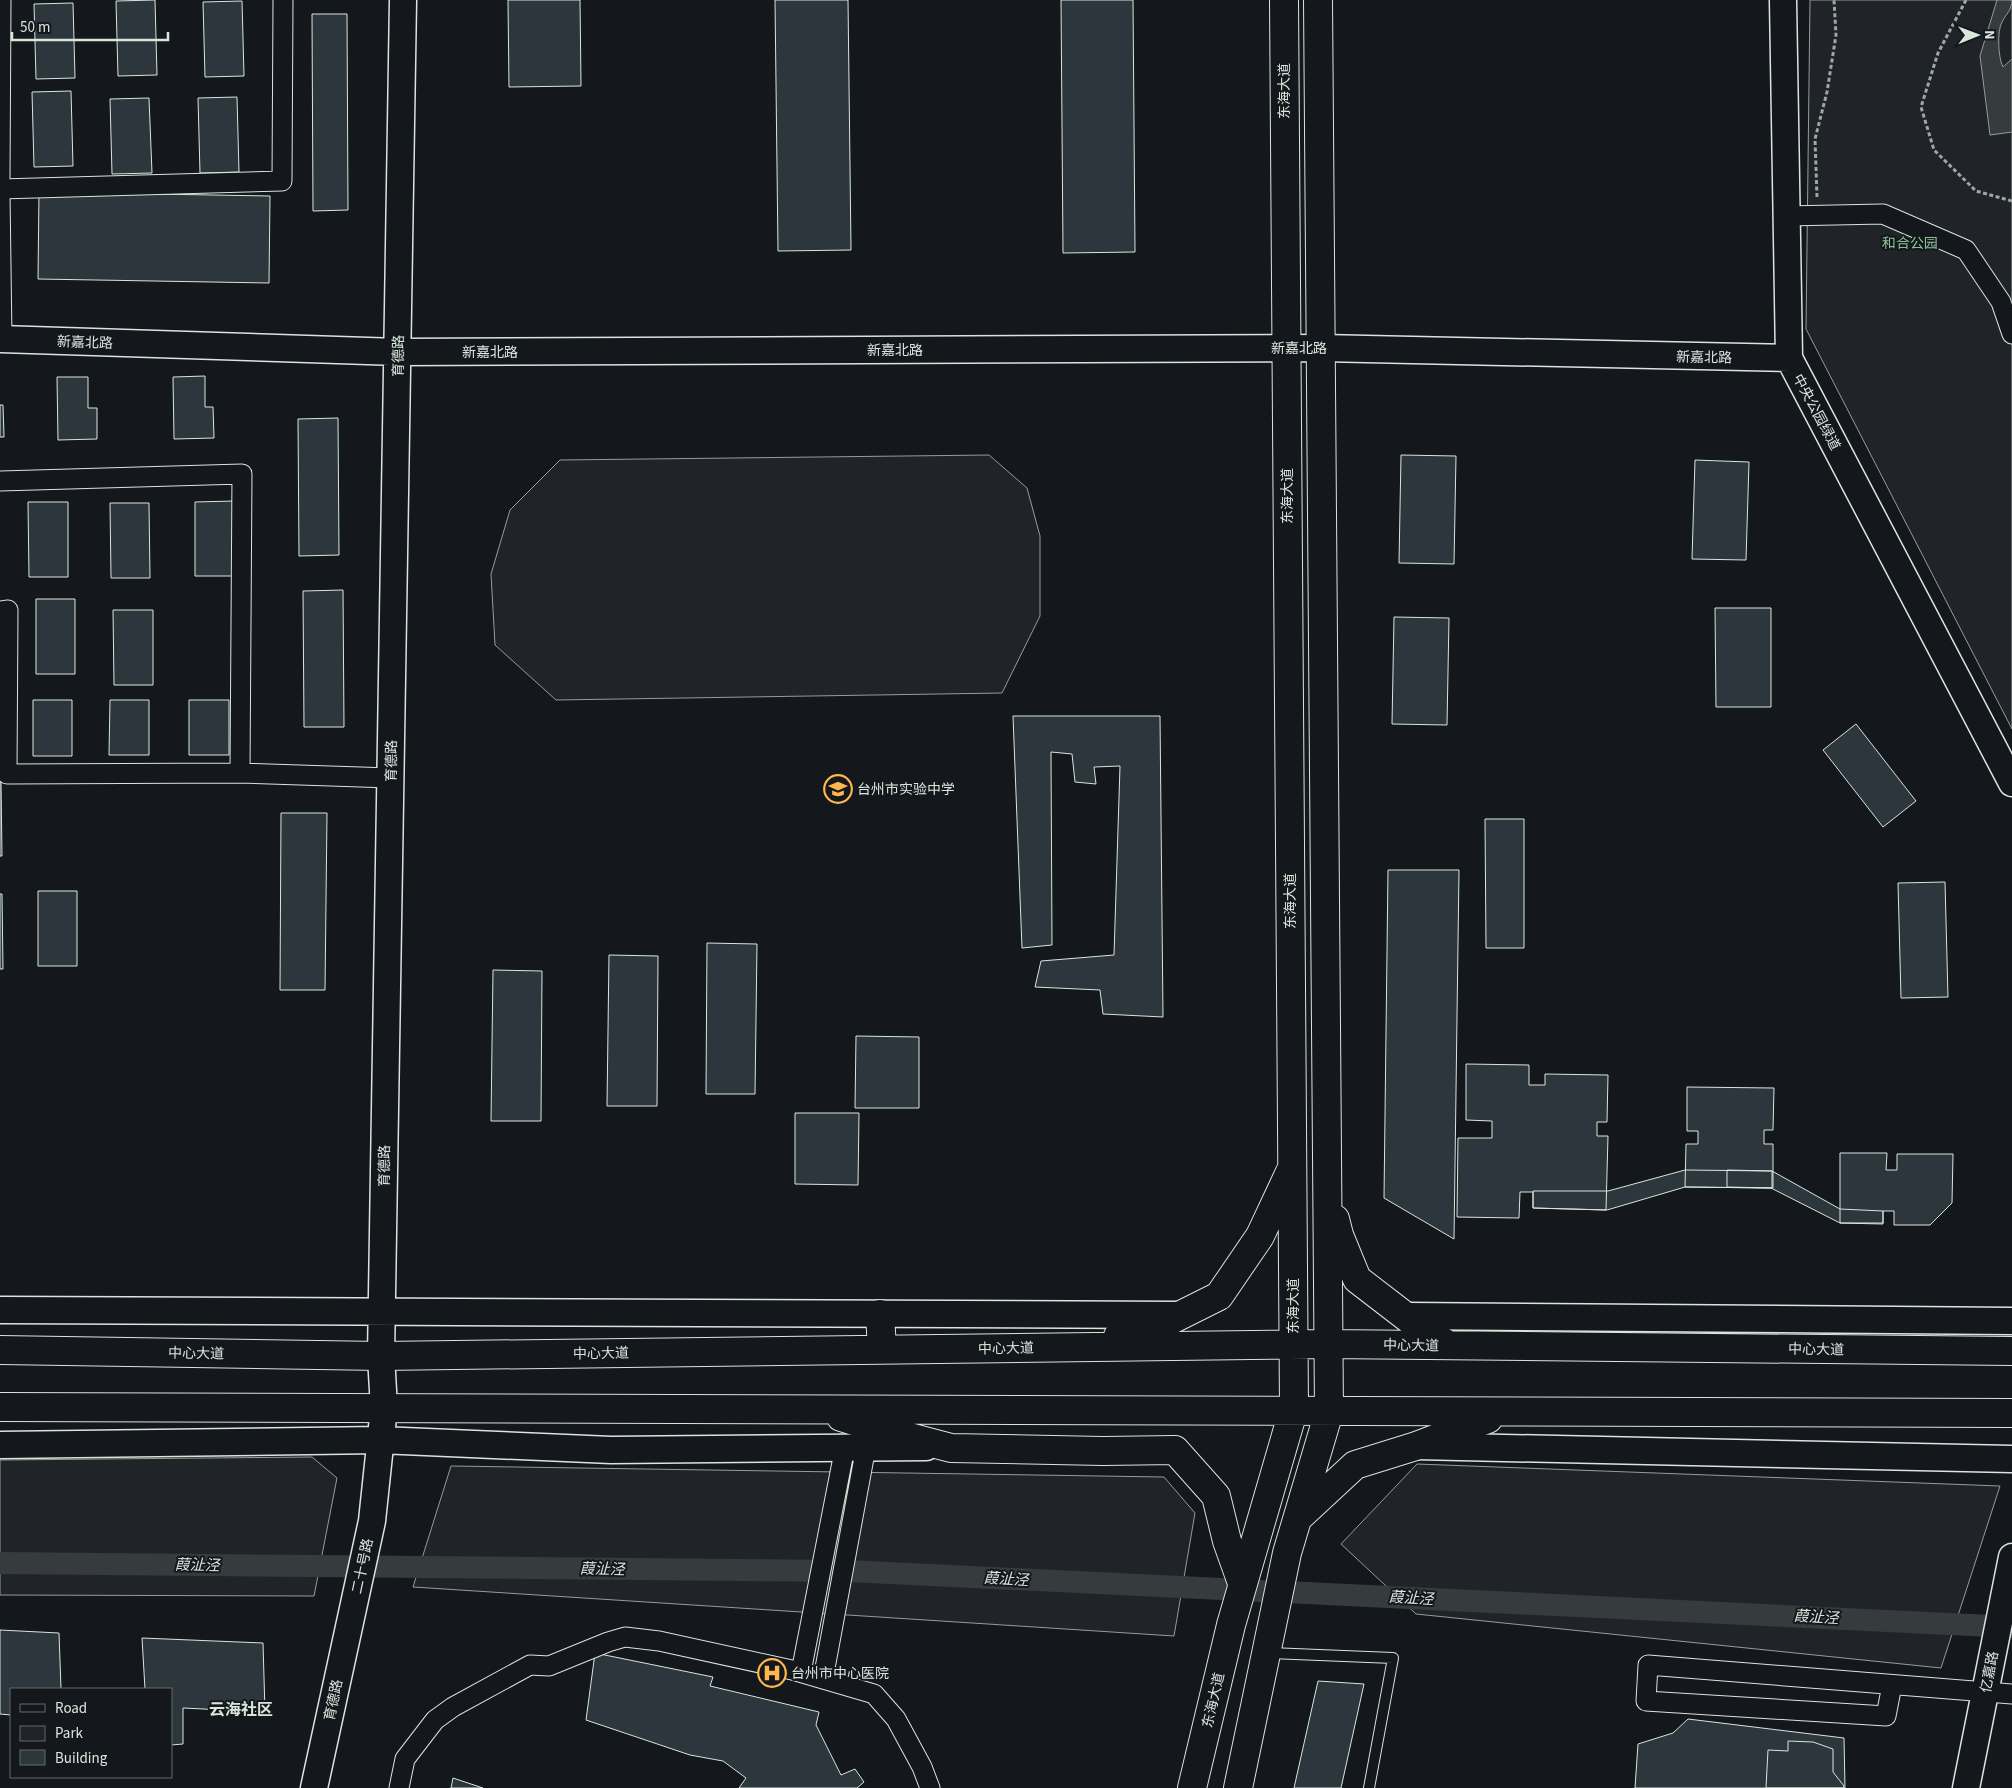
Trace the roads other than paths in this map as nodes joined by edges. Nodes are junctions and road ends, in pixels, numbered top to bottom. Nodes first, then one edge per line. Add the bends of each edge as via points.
1 (1, 0) edge
2 (283, 0) edge
3 (404, 0) edge
4 (1284, 0) edge
5 (1318, 0) edge
6 (1782, 0) edge
7 (0, 180) edge
8 (0, 188) edge
9 (0, 193) edge
10 (1786, 216) junction
11 (2012, 334) edge
12 (1, 339) edge
13 (1286, 348) junction
14 (1321, 348) junction
15 (398, 352) junction
16 (1789, 358) junction
17 (0, 481) edge
18 (0, 611) edge
19 (240, 774) junction
20 (4, 775) edge
21 (391, 778) junction
22 (2012, 783) edge
23 (1292, 1166) junction
24 (1327, 1182) junction
25 (0, 1310) edge
26 (382, 1313) junction
27 (880, 1314) junction
28 (1181, 1315) junction
29 (1407, 1316) junction
30 (2012, 1321) edge
31 (1294, 1344) junction
32 (1328, 1344) junction
33 (1448, 1345) junction
34 (1072, 1347) junction
35 (882, 1349) junction
36 (0, 1350) edge
37 (2012, 1351) edge
38 (381, 1356) junction
39 (0, 1407) edge
40 (384, 1408) junction
41 (818, 1410) junction
42 (1293, 1411) junction
43 (1329, 1412) junction
44 (1504, 1413) junction
45 (2012, 1414) edge
46 (380, 1440) junction
47 (0, 1445) edge
48 (1416, 1446) junction
49 (855, 1447) junction
50 (951, 1448) junction
51 (2012, 1459) edge
52 (1298, 1518) junction
53 (372, 1521) joint
54 (2012, 1557) edge
55 (1242, 1584) junction
56 (352, 1612) joint
57 (1267, 1653) junction
58 (801, 1672) junction
59 (822, 1679) junction
60 (1892, 1685) junction
61 (1985, 1692) junction
62 (2012, 1694) edge
63 (314, 1788) edge
64 (399, 1788) edge
65 (930, 1788) edge
66 (1192, 1788) edge
67 (1238, 1788) edge
68 (1369, 1788) edge
69 (1966, 1788) edge

1 - 7 street
2 - 8 street via 282,182
3 - 15 street, 育德路
4 - 13 main road, 东海大道
5 - 14 main road
6 - 10 street, 中央公园绿道
9 - 12 street
10 - 11 street via 1884,214 1966,250 2001,302
10 - 16 street, 中央公园绿道
12 - 15 street, 新嘉北路
13 - 14 street, 新嘉北路
13 - 15 street, 新嘉北路
13 - 23 main road, 东海大道
14 - 16 street, 新嘉北路
14 - 24 main road
15 - 21 street, 育德路
16 - 22 street, 中央公园绿道
17 - 19 street via 242,474
18 - 20 street via 8,610
19 - 20 street
19 - 21 street
21 - 26 street, 育德路
23 - 28 main road via 1260,1236 1218,1296
23 - 31 main road, 东海大道
24 - 29 main road via 1339,1235 1357,1279
24 - 32 main road
25 - 26 street
26 - 27 street
26 - 38 street, 育德路
27 - 28 street
27 - 35 main road
28 - 34 main road via 1163,1324
29 - 30 street
29 - 33 main road
31 - 32 main road, 中心大道
31 - 34 main road, 中心大道
31 - 42 main road, 东海大道
32 - 33 main road, 中心大道
32 - 43 main road
33 - 37 main road, 中心大道
34 - 35 main road, 中心大道
35 - 38 main road, 中心大道
36 - 38 main road, 中心大道
38 - 40 street, 育德路
39 - 40 main road
40 - 41 main road
40 - 46 street, 育德路
41 - 42 main road
41 - 50 main road
42 - 43 main road
42 - 55 main road, 东海大道
43 - 44 main road
43 - 52 main road
44 - 45 main road
44 - 48 main road
46 - 47 street
46 - 49 street via 611,1450
46 - 53 street, 育德路
48 - 51 street
48 - 52 main road via 1355,1465
49 - 50 street
49 - 58 street via 830,1526
49 - 59 street via 851,1526
50 - 55 main road via 1175,1450 1216,1496
52 - 57 main road via 1287,1553
53 - 56 street, 二十号路
54 - 61 street, 亿嘉路
55 - 66 main road, 东海大道
56 - 63 street, 育德路
57 - 67 main road
57 - 68 lane via 1393,1658
58 - 59 street
58 - 64 street via 660,1641 625,1637 549,1666 530,1665 453,1707 434,1720 405,1759
59 - 65 street via 874,1694 896,1720
60 - 60 street via 1648,1665 1646,1702 1886,1716
60 - 61 street
61 - 62 street
61 - 69 street, 亿嘉路

